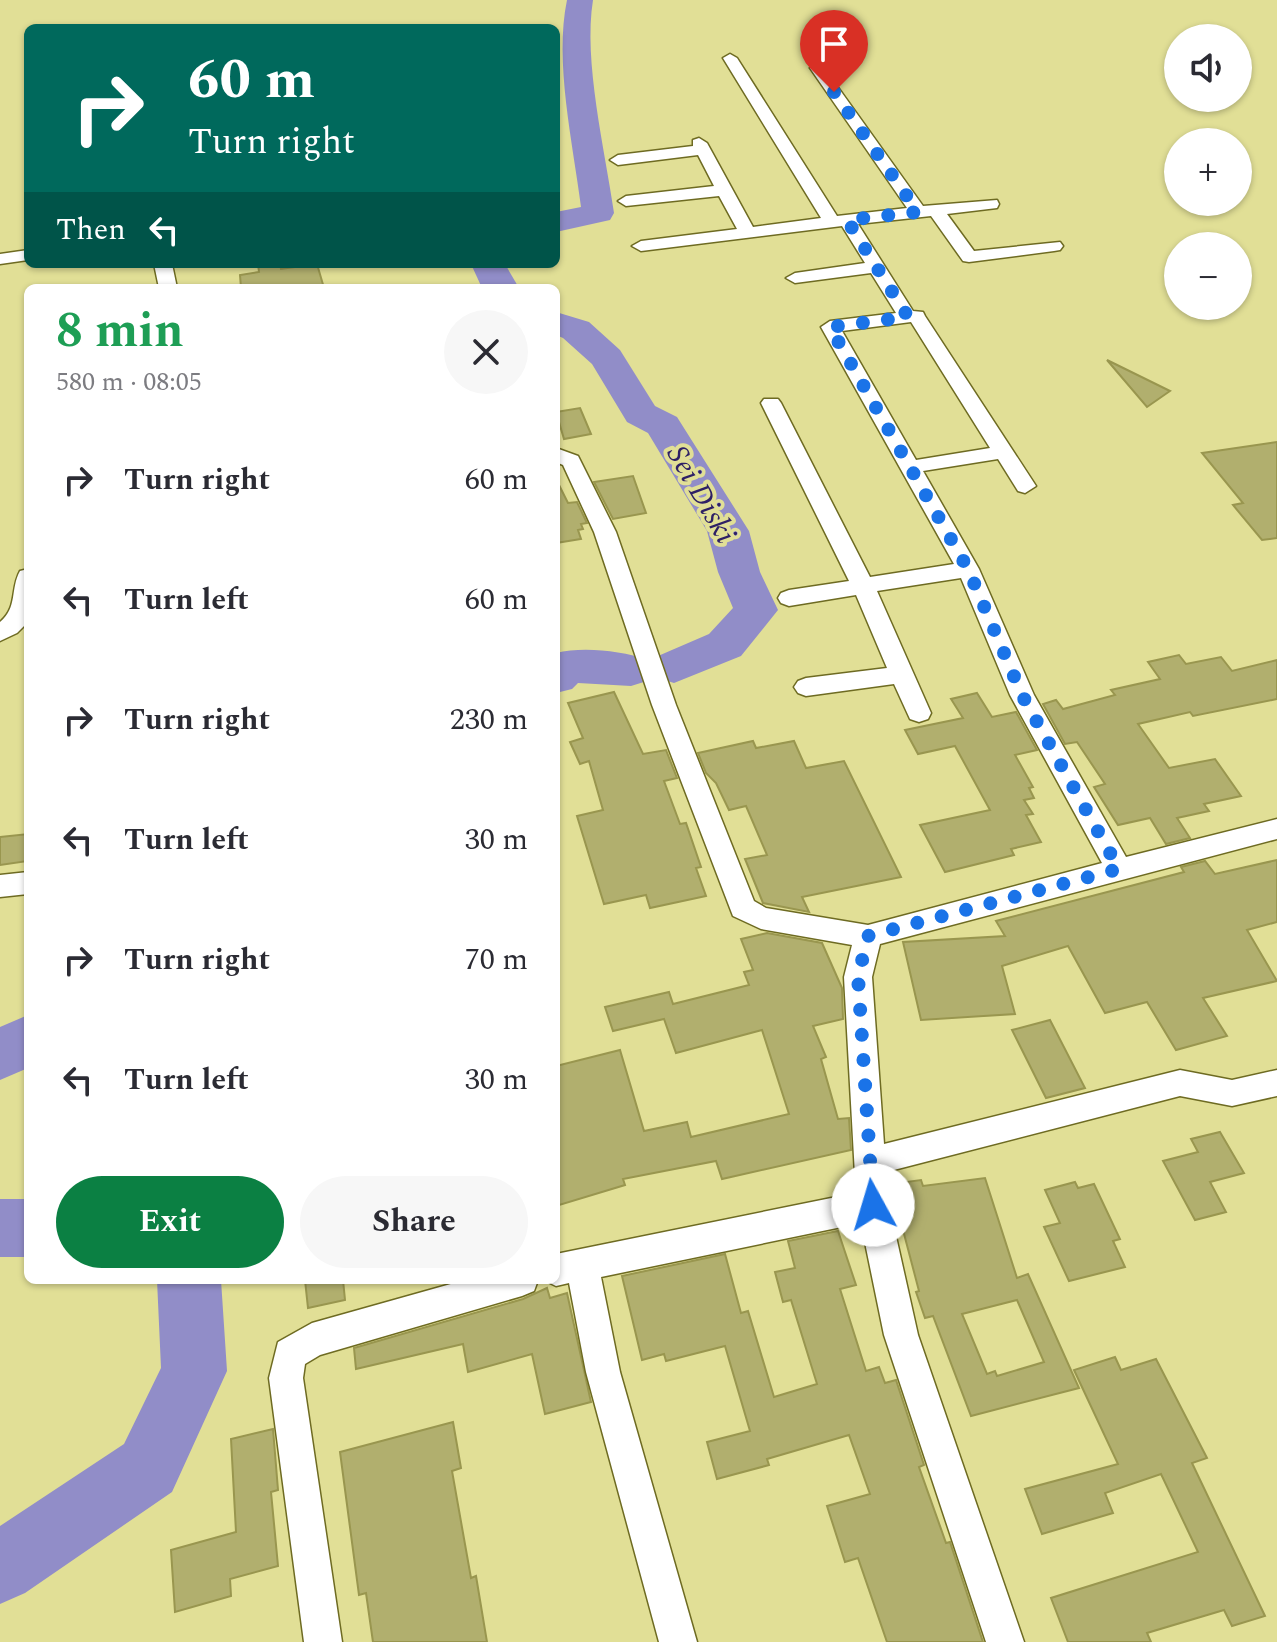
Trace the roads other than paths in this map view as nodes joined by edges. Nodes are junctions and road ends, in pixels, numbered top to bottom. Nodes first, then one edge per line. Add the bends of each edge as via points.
1 (730, 58) dead end
2 (817, 68) dead end
3 (618, 160) dead end
4 (725, 190) junction
5 (626, 201) dead end
6 (991, 204) dead end
7 (927, 211) junction
8 (839, 221) junction
9 (748, 233) junction
10 (641, 246) dead end
11 (1054, 246) dead end
12 (24, 256) edge
13 (0, 259) edge
14 (877, 267) junction
15 (795, 278) dead end
16 (908, 317) junction
17 (771, 403) dead end
18 (1004, 452) junction
19 (560, 456) edge
20 (910, 467) junction
21 (1025, 486) dead end
22 (968, 569) junction
23 (863, 586) junction
24 (789, 598) dead end
25 (24, 609) edge
26 (0, 633) edge
27 (24, 643) edge
28 (902, 674) junction
29 (806, 687) dead end
30 (919, 713) dead end
31 (1277, 829) edge
32 (1119, 869) junction
33 (24, 883) edge
34 (0, 886) edge
35 (868, 936) junction
36 (1277, 1083) edge
37 (869, 1162) junction
38 (873, 1205) junction
39 (569, 1266) edge
40 (508, 1284) edge
41 (323, 1642) edge
42 (678, 1642) edge
43 (1005, 1642) edge

1 - 8 street
2 - 7 street
3 - 4 street via 701,146
4 - 5 street
4 - 9 street
6 - 7 street
7 - 8 street
7 - 11 street via 969,257
8 - 9 street
8 - 14 street
9 - 10 street
12 - 13 street
14 - 15 street
14 - 16 street
16 - 18 street via 916,316
16 - 20 street via 830,327
17 - 23 street
18 - 20 street
18 - 21 street
19 - 35 street via 571,461 605,532 664,705 743,908 761,918
20 - 22 street
22 - 23 street
22 - 32 street via 1022,695
23 - 24 street
23 - 28 street
25 - 26 street via 18,623
26 - 27 street
28 - 29 street
28 - 30 street
31 - 32 street
32 - 35 street
33 - 34 street
35 - 37 street via 858,977
36 - 37 street via 1222,1093 1180,1083
37 - 38 street
38 - 39 street
38 - 43 street via 901,1335
39 - 42 street
40 - 41 street via 312,1340 290,1354 286,1378

